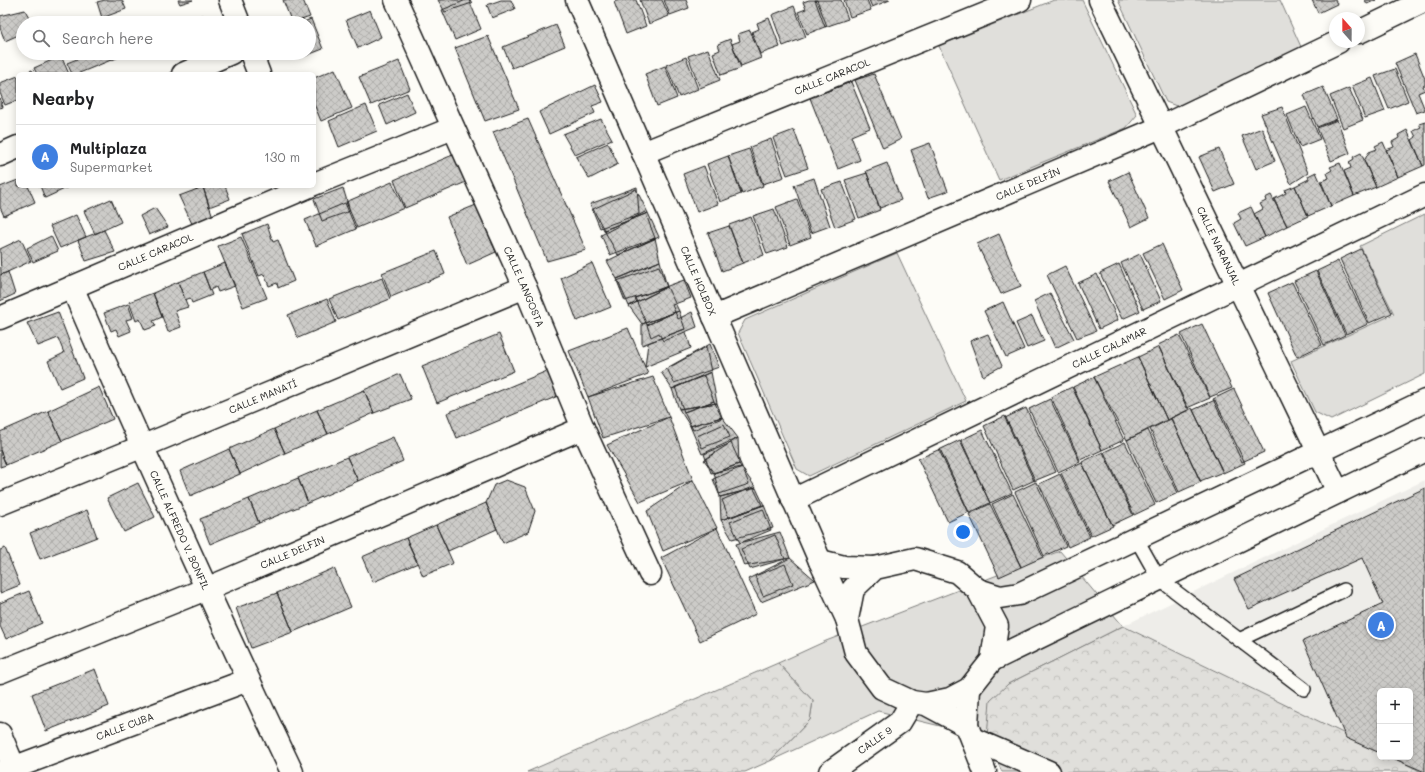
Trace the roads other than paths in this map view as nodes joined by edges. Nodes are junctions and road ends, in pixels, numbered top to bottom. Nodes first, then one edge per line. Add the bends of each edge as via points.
1 (230, 0) edge
2 (396, 0) edge
3 (577, 0) edge
4 (1020, 0) edge
5 (1100, 0) edge
6 (1425, 0) edge
7 (236, 16) edge
8 (1365, 29) edge
9 (1329, 46) edge
10 (215, 60) edge
11 (254, 60) edge
12 (188, 72) edge
13 (258, 72) edge
14 (1161, 127) junction
15 (453, 128) junction
16 (16, 148) edge
17 (643, 153) junction
18 (0, 155) edge
19 (316, 183) edge
20 (303, 188) edge
21 (1425, 195) edge
22 (1238, 286) junction
23 (72, 287) junction
24 (525, 288) junction
25 (714, 317) junction
26 (0, 318) edge
27 (1425, 400) edge
28 (583, 428) junction
29 (141, 447) junction
30 (1425, 450) edge
31 (1318, 451) junction
32 (1338, 492) junction
33 (793, 500) junction
34 (0, 504) edge
35 (1136, 538) junction
36 (820, 561) junction
37 (875, 568) junction
38 (650, 574) dead end
39 (1159, 579) junction
40 (206, 589) junction
41 (978, 590) junction
42 (1344, 590) dead end
43 (847, 619) junction
44 (1239, 640) junction
45 (992, 660) junction
46 (0, 672) edge
47 (248, 680) junction
48 (969, 689) junction
49 (1304, 689) dead end
50 (919, 703) junction
51 (970, 733) junction
52 (0, 734) edge
53 (11, 770) edge
54 (292, 772) edge
55 (830, 772) edge
56 (985, 772) edge
57 (1049, 772) edge

1 - 7 street
2 - 15 street, CALLE LANGOSTA
3 - 17 street, CALLE HOLBOX
4 - 17 street, CALLE CARACOL
5 - 14 street, CALLE NARANJAL
6 - 8 street
9 - 14 street, CALLE DELFÍN
10 - 12 street
11 - 13 street
14 - 22 street, CALLE NARANJAL
14 - 25 street, CALLE DELFÍN
15 - 19 street, CALLE CARACOL
15 - 24 street, CALLE LANGOSTA
16 - 18 street
17 - 25 street, CALLE HOLBOX
20 - 23 street, CALLE CARACOL
21 - 22 street, CALLE CALAMAR
22 - 31 street, CALLE NARANJAL
22 - 33 street, CALLE CALAMAR
23 - 26 street, CALLE CARACOL
23 - 29 street, CALLE ALFREDO V. BONFIL
24 - 28 street, CALLE LANGOSTA
24 - 29 street, CALLE MANATÍ
25 - 33 street, CALLE HOLBOX
27 - 31 street
28 - 38 street, CALLE LANGOSTA
28 - 40 street, CALLE DELFIN
29 - 34 street, CALLE MANATÍ
29 - 40 street, CALLE ALFREDO V. BONFIL
30 - 32 street
31 - 32 street, CALLE NARANJAL
31 - 35 street
32 - 39 street
33 - 36 street, CALLE HOLBOX
35 - 39 lane
35 - 41 street via 1018,594 1000,597
36 - 37 street via 844,567
36 - 43 street, CALLE HOLBOX
37 - 41 street via 915,559 957,572
37 - 43 street via 853,589
39 - 44 lane
39 - 45 street
40 - 46 street, CALLE DELFIN
40 - 47 street, CALLE ALFREDO V. BONFIL
41 - 45 street via 997,626
42 - 44 lane
43 - 50 street, CALLE HOLBOX via 856,653 882,688
44 - 49 lane
45 - 48 street
47 - 53 street, CALLE CUBA
47 - 54 street, CALLE ALFREDO V. BONFIL
48 - 50 street via 950,699
48 - 51 street
50 - 51 street, CALLE HOLBOX
50 - 55 street, CALLE 9 via 900,722
51 - 56 street
51 - 57 street, CALLE HOLBOX
52 - 53 street

